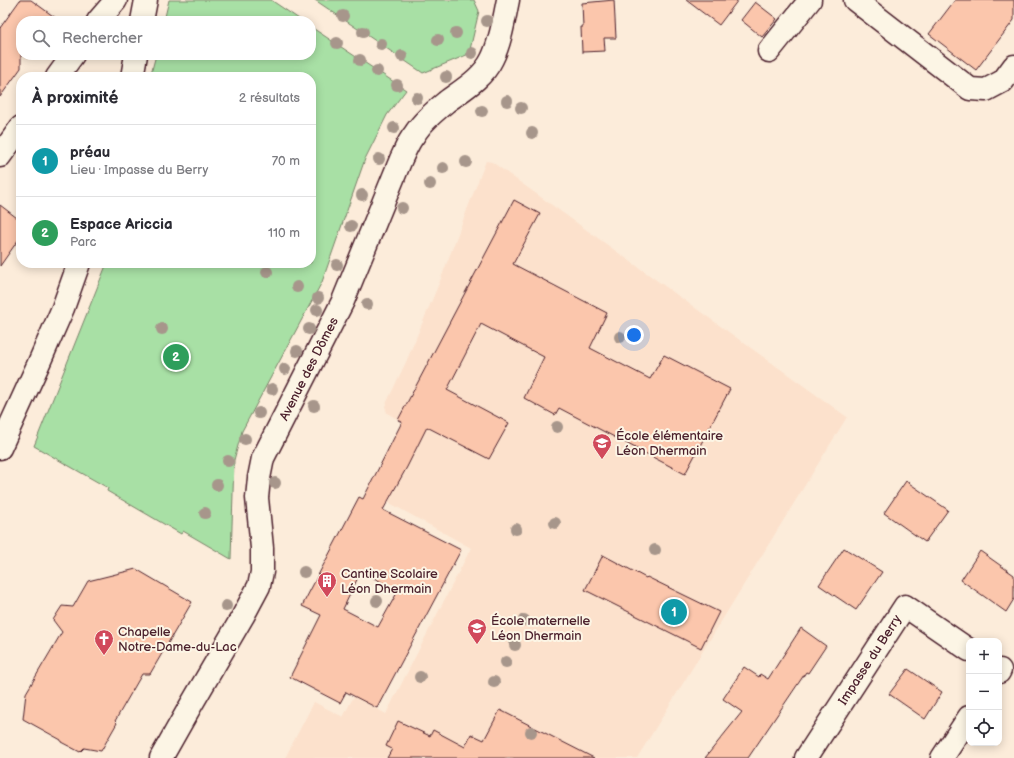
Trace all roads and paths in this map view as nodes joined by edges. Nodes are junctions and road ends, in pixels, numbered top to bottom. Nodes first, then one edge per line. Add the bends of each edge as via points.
1 (116, 0) edge
2 (146, 0) edge
3 (508, 0) edge
4 (810, 0) edge
5 (855, 0) edge
6 (102, 16) edge
7 (143, 16) edge
8 (770, 52) dead end
9 (70, 60) edge
10 (135, 60) edge
11 (1014, 66) edge
12 (61, 72) edge
13 (133, 72) edge
14 (16, 134) edge
15 (0, 156) edge
16 (77, 268) edge
17 (0, 448) edge
18 (966, 648) edge
19 (966, 722) edge
20 (161, 758) edge
21 (806, 758) edge
22 (942, 758) edge

1 - 6 street
2 - 7 street
3 - 20 street, Avenue des Dômes via 492,60 470,85 445,103 413,135 343,301 263,458 256,498 262,554 259,586
4 - 8 street
5 - 11 street via 970,89 986,90 1003,81
9 - 12 street
10 - 13 street
14 - 15 street
16 - 17 street via 48,343
18 - 21 street, Impasse du Berry via 905,606
19 - 22 street

